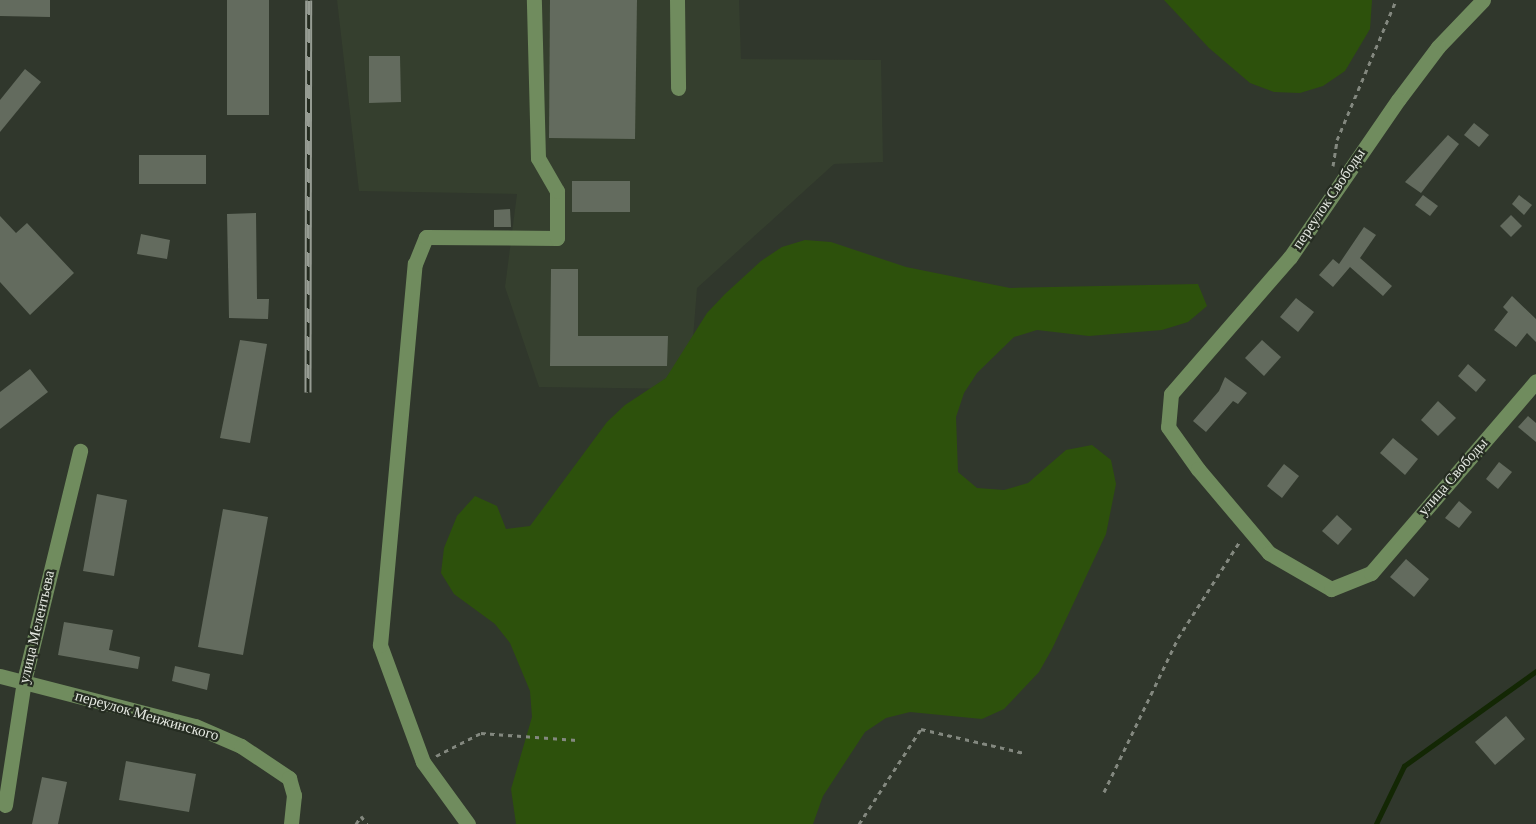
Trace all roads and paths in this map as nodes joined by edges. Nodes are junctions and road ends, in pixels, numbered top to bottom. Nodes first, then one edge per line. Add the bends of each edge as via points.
1 (534, 0) edge
2 (677, 0) edge
3 (1396, 0) edge
4 (1482, 0) edge
5 (678, 88) dead end
6 (1333, 170) dead end
7 (1536, 381) edge
8 (80, 452) dead end
9 (1248, 529) junction
10 (0, 676) edge
11 (24, 681) junction
12 (577, 740) dead end
13 (1024, 753) dead end
14 (423, 762) junction
15 (1104, 792) dead end
16 (5, 805) dead end
17 (292, 816) edge
18 (356, 824) edge
19 (367, 824) edge
20 (468, 824) edge
21 (859, 824) edge

1 - 14 street via 538,158 557,191 557,238 426,237 415,264 380,645
2 - 5 street
3 - 6 path via 1337,140
4 - 9 street, переулок Свободы via 1438,47 1398,100 1290,257 1171,394 1168,427
7 - 9 street, улица Свободы via 1371,573 1331,589 1269,553
8 - 11 street, улица Мелентьева
9 - 15 path via 1178,638
10 - 11 street, переулок Менжинского
11 - 16 street, улица Мелентьева
11 - 17 street, переулок Менжинского via 195,726 241,746 289,778 293,786
12 - 14 path via 481,733
13 - 21 path via 921,729
14 - 20 street
18 - 19 path via 361,816

